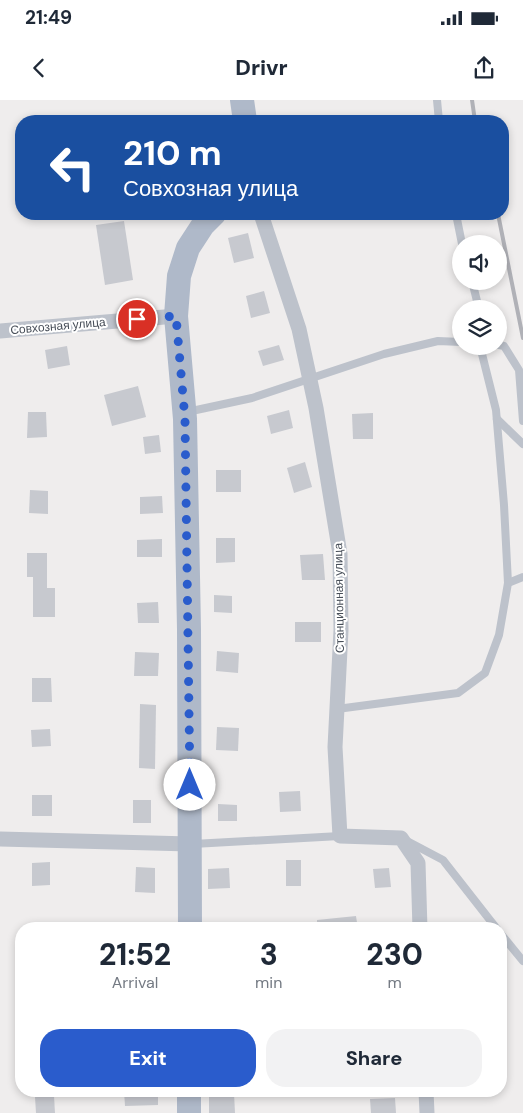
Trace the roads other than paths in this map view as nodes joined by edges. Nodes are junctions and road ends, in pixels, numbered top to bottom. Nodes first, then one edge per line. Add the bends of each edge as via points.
1 (242, 100) edge
2 (437, 100) edge
3 (244, 115) edge
4 (438, 115) edge
5 (208, 220) edge
6 (263, 220) edge
7 (457, 220) edge
8 (460, 235) edge
9 (176, 316) junction
10 (0, 331) edge
11 (452, 342) edge
12 (507, 351) edge
13 (482, 355) edge
14 (310, 380) junction
15 (185, 413) junction
16 (497, 419) junction
17 (523, 421) edge
18 (523, 444) edge
19 (523, 577) edge
20 (508, 582) junction
21 (338, 709) junction
22 (340, 836) junction
23 (401, 838) junction
24 (0, 839) edge
25 (190, 844) junction
26 (190, 922) edge
27 (420, 922) edge
28 (492, 922) edge
29 (507, 941) edge
30 (523, 961) edge
31 (189, 1097) edge
32 (426, 1097) edge
33 (189, 1113) edge
34 (427, 1113) edge

1 - 3 main road
2 - 4 lane
5 - 9 main road via 188,248 180,276
6 - 14 street, Станционная улица via 299,329
7 - 8 lane
9 - 10 street, Совхозная улица
9 - 15 main road
11 - 14 lane via 438,341 393,352
12 - 17 lane via 519,370
13 - 16 lane
14 - 15 lane via 252,398
14 - 21 street, Станционная улица via 340,554
15 - 25 main road
16 - 18 lane
16 - 20 lane
19 - 20 lane
20 - 21 lane via 499,635 485,673 458,693
21 - 22 street, Станционная улица via 335,747
22 - 23 street
22 - 25 lane
23 - 27 street via 418,863
23 - 28 lane via 443,860
24 - 25 street
25 - 26 main road
29 - 30 lane
31 - 33 main road
32 - 34 street

